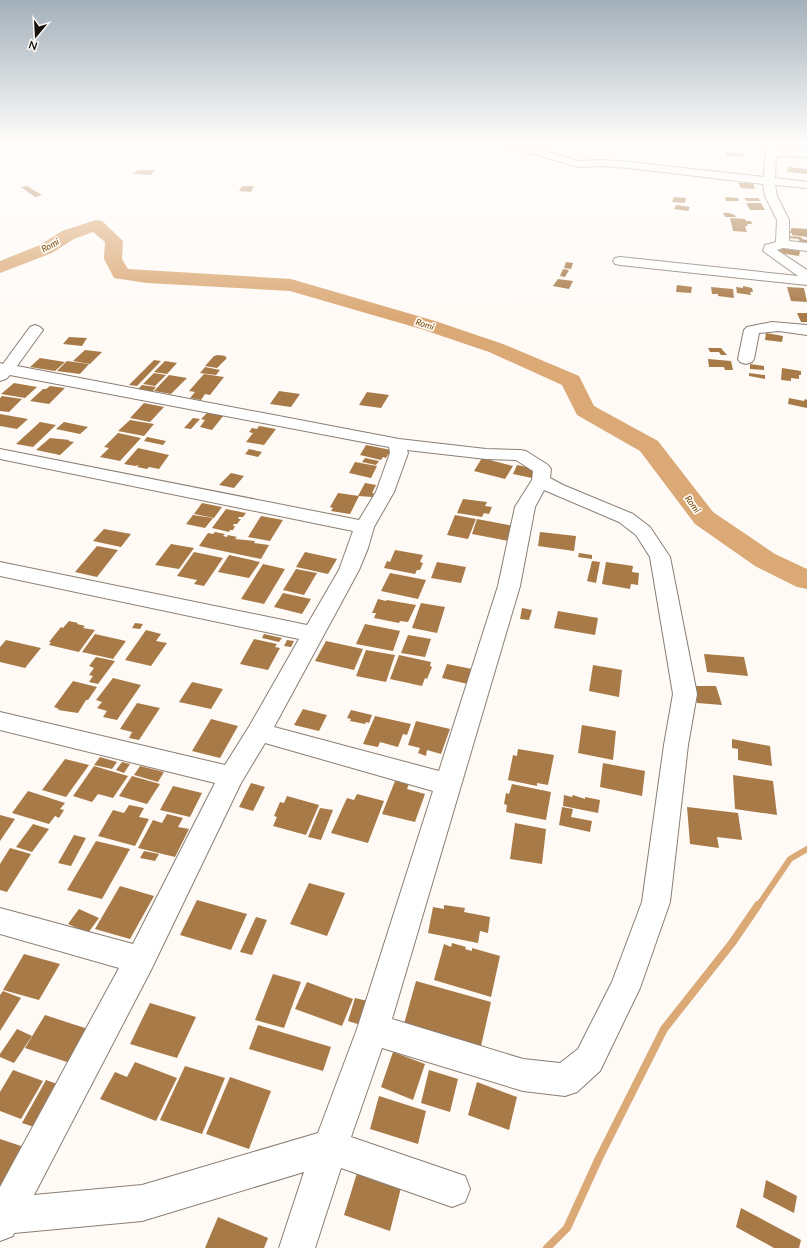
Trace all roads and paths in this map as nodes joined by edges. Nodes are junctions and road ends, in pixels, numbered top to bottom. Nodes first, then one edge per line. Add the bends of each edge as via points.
1 (774, 200) edge
2 (782, 244) junction
3 (807, 247) edge
4 (620, 261) dead end
5 (806, 277) edge
6 (35, 330) dead end
7 (807, 330) edge
8 (746, 359) dead end
9 (2, 371) edge
10 (397, 444) junction
11 (0, 454) edge
12 (541, 480) junction
13 (364, 526) junction
14 (0, 569) edge
15 (312, 634) junction
16 (0, 721) edge
17 (258, 732) junction
18 (231, 777) junction
19 (447, 784) junction
20 (0, 921) edge
21 (140, 960) junction
22 (373, 1029) junction
23 (330, 1147) junction
24 (452, 1189) dead end
25 (1, 1219) edge
26 (297, 1248) edge

1 - 2 street via 783,220
2 - 3 street
2 - 5 street via 773,246 770,251
4 - 5 street
6 - 9 street
7 - 8 street via 760,326 752,330
9 - 10 street
10 - 12 street via 486,454 520,455 542,469
10 - 13 street via 399,453 385,492
11 - 13 street
12 - 19 street via 525,507 509,586
12 - 22 street via 556,490 626,518 643,531 660,557 685,694 656,902 624,988 589,1060 565,1080 523,1075
13 - 15 street via 349,570
14 - 15 street
15 - 17 street
16 - 18 street
17 - 18 street
17 - 19 street
18 - 21 street
19 - 22 street
20 - 21 street
21 - 25 street
22 - 23 street
23 - 24 street
23 - 25 street via 142,1203
23 - 26 street

